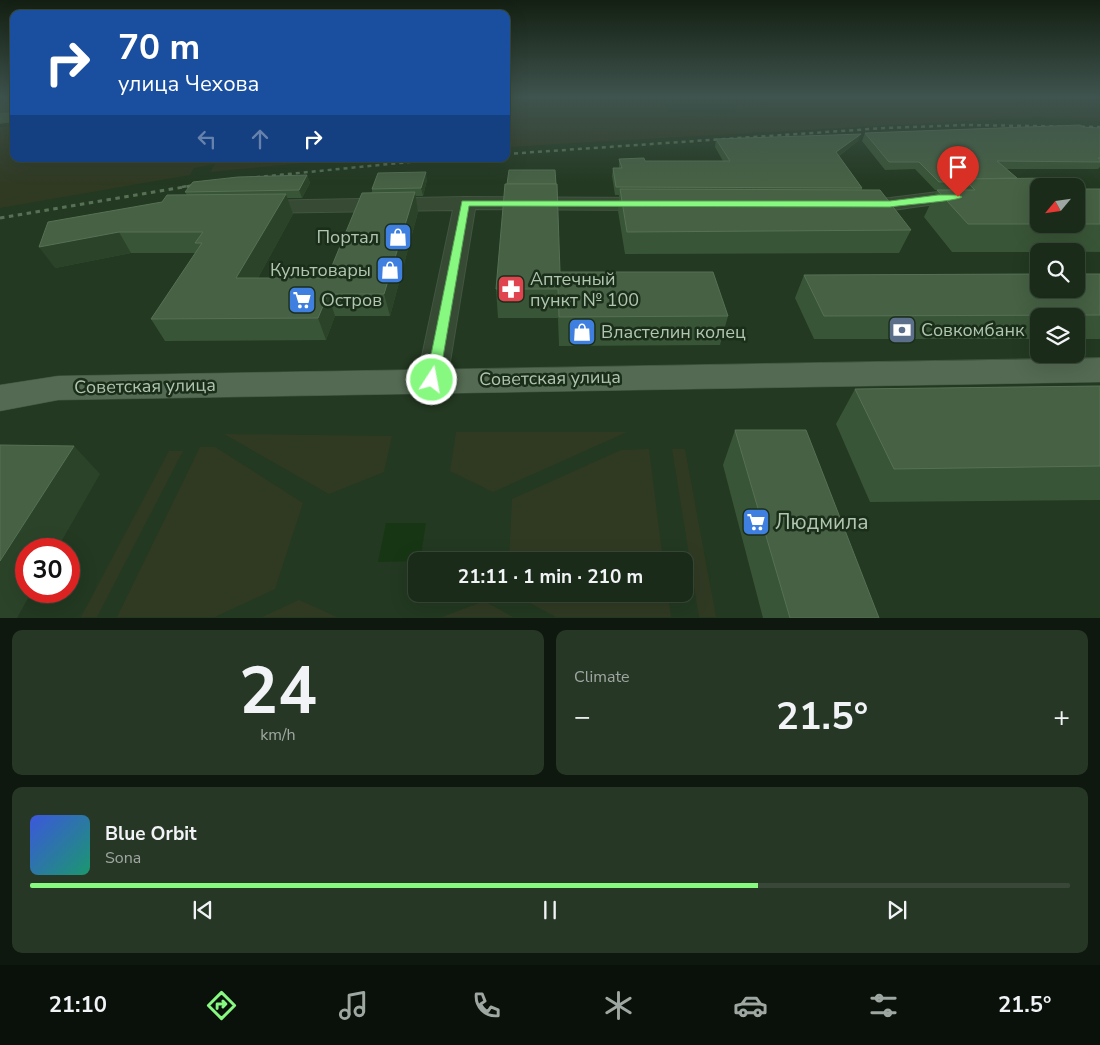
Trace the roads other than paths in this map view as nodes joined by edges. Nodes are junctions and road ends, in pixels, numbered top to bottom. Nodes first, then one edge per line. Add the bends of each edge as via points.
1 (1030, 196) edge
2 (465, 203) junction
3 (673, 204) edge
4 (830, 204) edge
5 (237, 207) edge
6 (1100, 370) edge
7 (432, 380) junction
8 (0, 398) edge

1 - 4 street
2 - 3 street
2 - 5 street
2 - 7 street
6 - 7 main road, Советская улица
7 - 8 main road, Советская улица via 58,388

